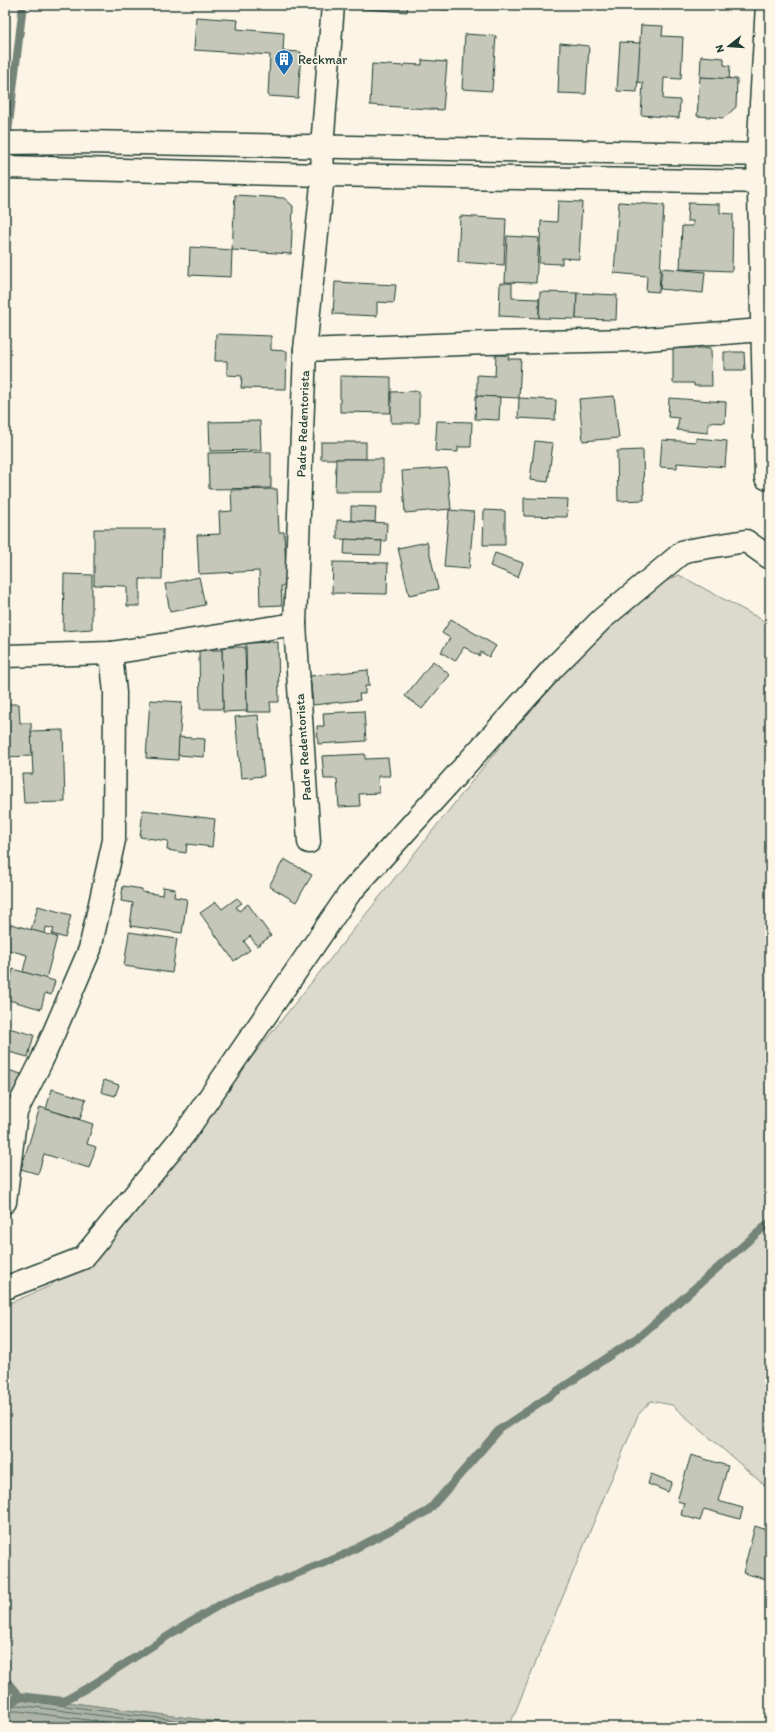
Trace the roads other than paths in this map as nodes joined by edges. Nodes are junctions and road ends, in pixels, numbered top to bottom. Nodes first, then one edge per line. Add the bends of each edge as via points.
1 (333, 5) edge
2 (768, 5) edge
3 (5, 143) edge
4 (322, 146) junction
5 (764, 154) edge
6 (5, 166) edge
7 (323, 175) junction
8 (764, 182) edge
9 (762, 330) junction
10 (305, 350) junction
11 (766, 478) dead end
12 (770, 558) edge
13 (295, 624) junction
14 (111, 653) junction
15 (5, 656) edge
16 (309, 842) dead end
17 (5, 1202) edge
18 (5, 1288) edge

1 - 4 street, Padre Redentorista
2 - 5 street
3 - 4 street
4 - 5 street
4 - 7 street, Padre Redentorista
5 - 8 street
6 - 7 street
7 - 8 street
7 - 10 street, Padre Redentorista
8 - 9 street
9 - 10 street via 634,340
9 - 11 street
10 - 13 street, Padre Redentorista
12 - 18 street via 746,541 684,551 602,619 553,668 349,894 185,1133 83,1258
13 - 14 street
13 - 16 street, Padre Redentorista
14 - 15 street
14 - 17 street via 115,692 114,840 90,949 42,1060 16,1112

